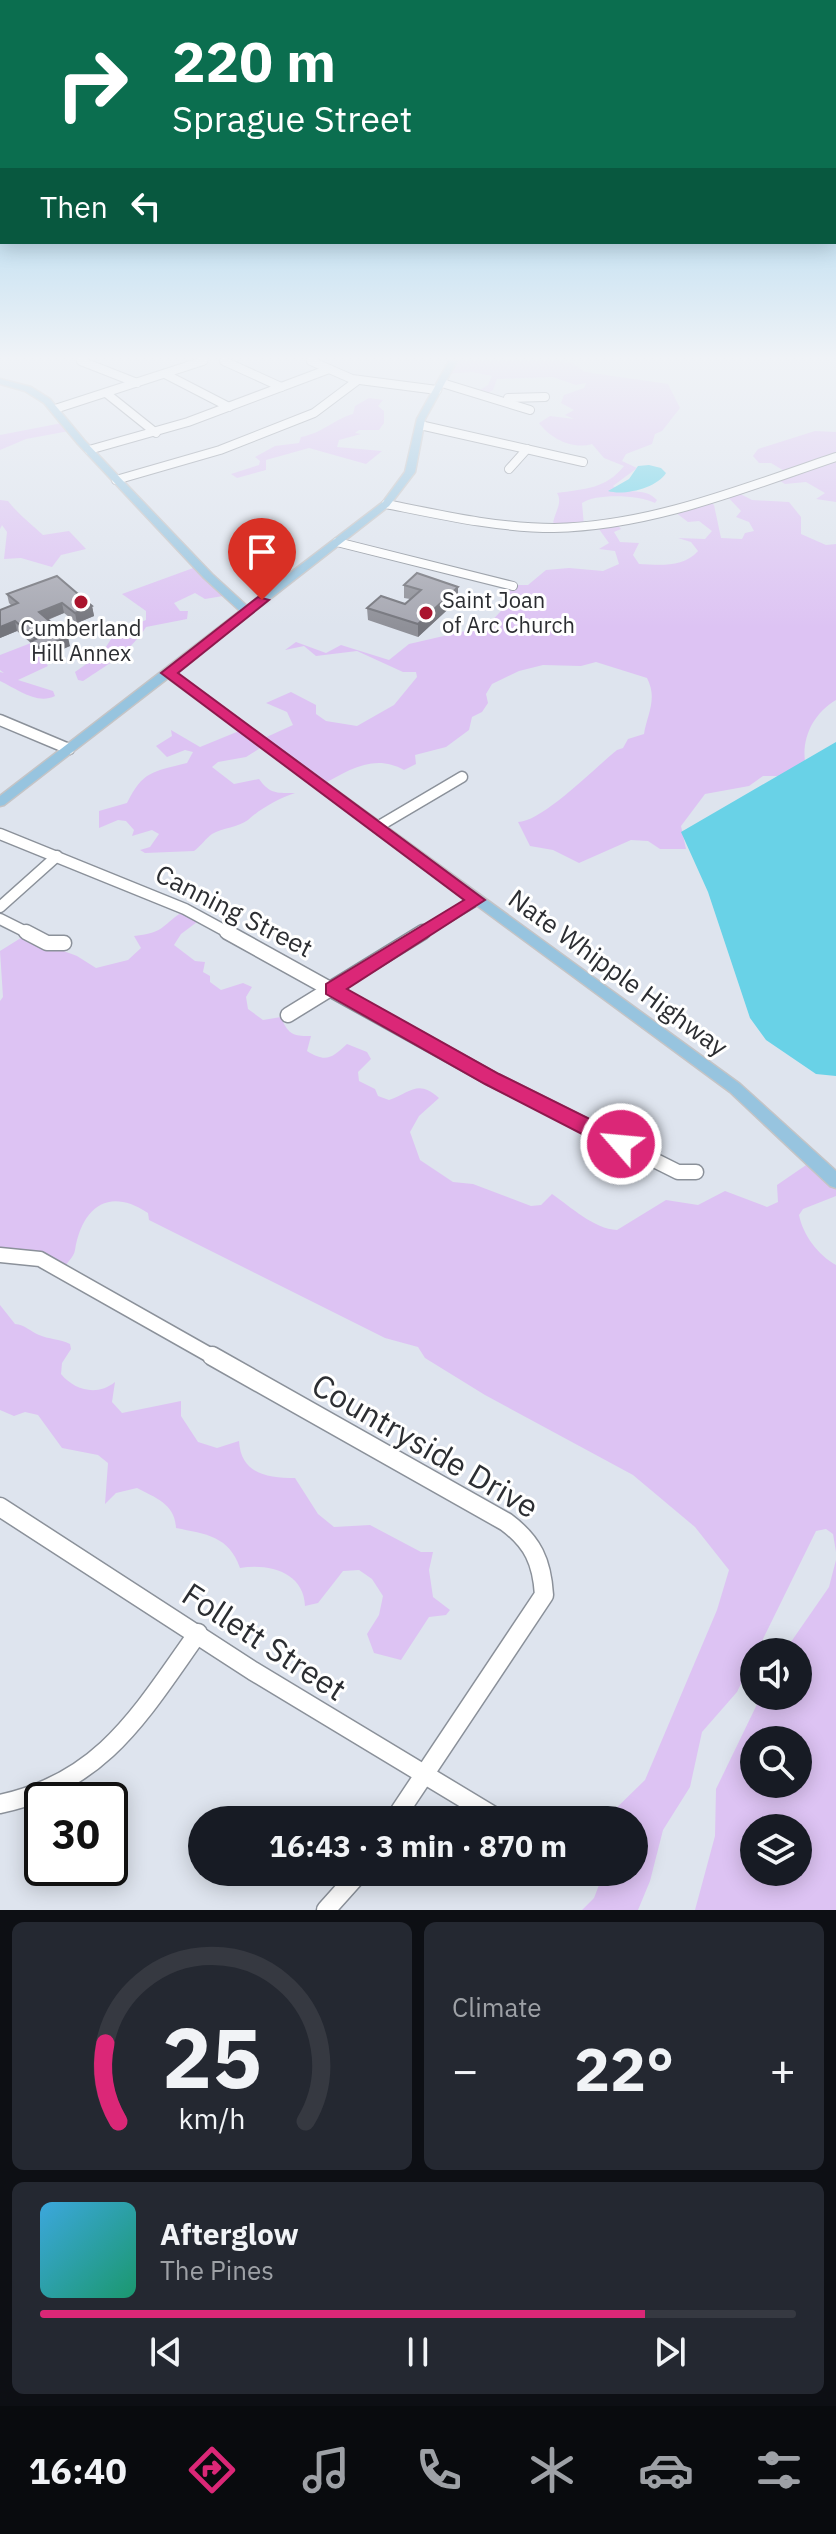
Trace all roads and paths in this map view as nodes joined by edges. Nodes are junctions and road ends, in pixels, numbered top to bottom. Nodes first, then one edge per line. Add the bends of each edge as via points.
1 (89, 450) edge
2 (220, 450) edge
3 (415, 450) edge
4 (526, 450) edge
5 (532, 450) edge
6 (836, 457) edge
7 (583, 462) dead end
8 (509, 469) dead end
9 (116, 480) junction
10 (386, 504) junction
11 (337, 542) junction
12 (513, 586) dead end
13 (249, 611) junction
14 (168, 673) junction
15 (187, 686) junction
16 (150, 687) junction
17 (0, 720) edge
18 (69, 749) junction
19 (462, 777) dead end
20 (0, 802) edge
21 (379, 826) junction
22 (0, 834) edge
23 (57, 856) junction
24 (476, 900) junction
25 (0, 907) edge
26 (0, 919) edge
27 (64, 943) dead end
28 (332, 989) junction
29 (288, 1015) dead end
30 (696, 1172) dead end
31 (836, 1181) edge
32 (0, 1255) edge
33 (0, 1507) edge
34 (198, 1633) junction
35 (423, 1774) junction
36 (0, 1804) edge
37 (403, 1806) edge
38 (470, 1806) edge
39 (347, 1886) edge
40 (326, 1910) edge

1 - 9 main road
2 - 9 street
3 - 10 main road via 410,472
4 - 8 street
5 - 7 street
6 - 10 street via 670,509 592,525 522,526
9 - 13 main road via 223,592
10 - 11 main road
11 - 12 street
11 - 13 main road
13 - 14 main road
14 - 15 main road, Nate Whipple Highway
14 - 16 main road
15 - 16 main road
15 - 21 main road, Nate Whipple Highway
16 - 18 main road
17 - 18 street
18 - 20 main road
19 - 21 street
21 - 24 main road, Nate Whipple Highway
22 - 23 street, Canning Street
23 - 25 street
23 - 28 street, Canning Street via 185,909
24 - 28 street
24 - 31 main road, Nate Whipple Highway via 735,1088
26 - 27 street via 47,943
28 - 29 street
28 - 30 street, Canning Street via 542,1104 678,1172
32 - 35 street, Countryside Drive via 40,1259 509,1523 532,1543 544,1574 544,1595
33 - 34 street, Follett Street via 104,1578
34 - 35 street, Follett Street via 263,1681
34 - 36 street via 111,1747 71,1780
35 - 37 street, Countryside Drive
35 - 38 street, Follett Street
39 - 40 street

